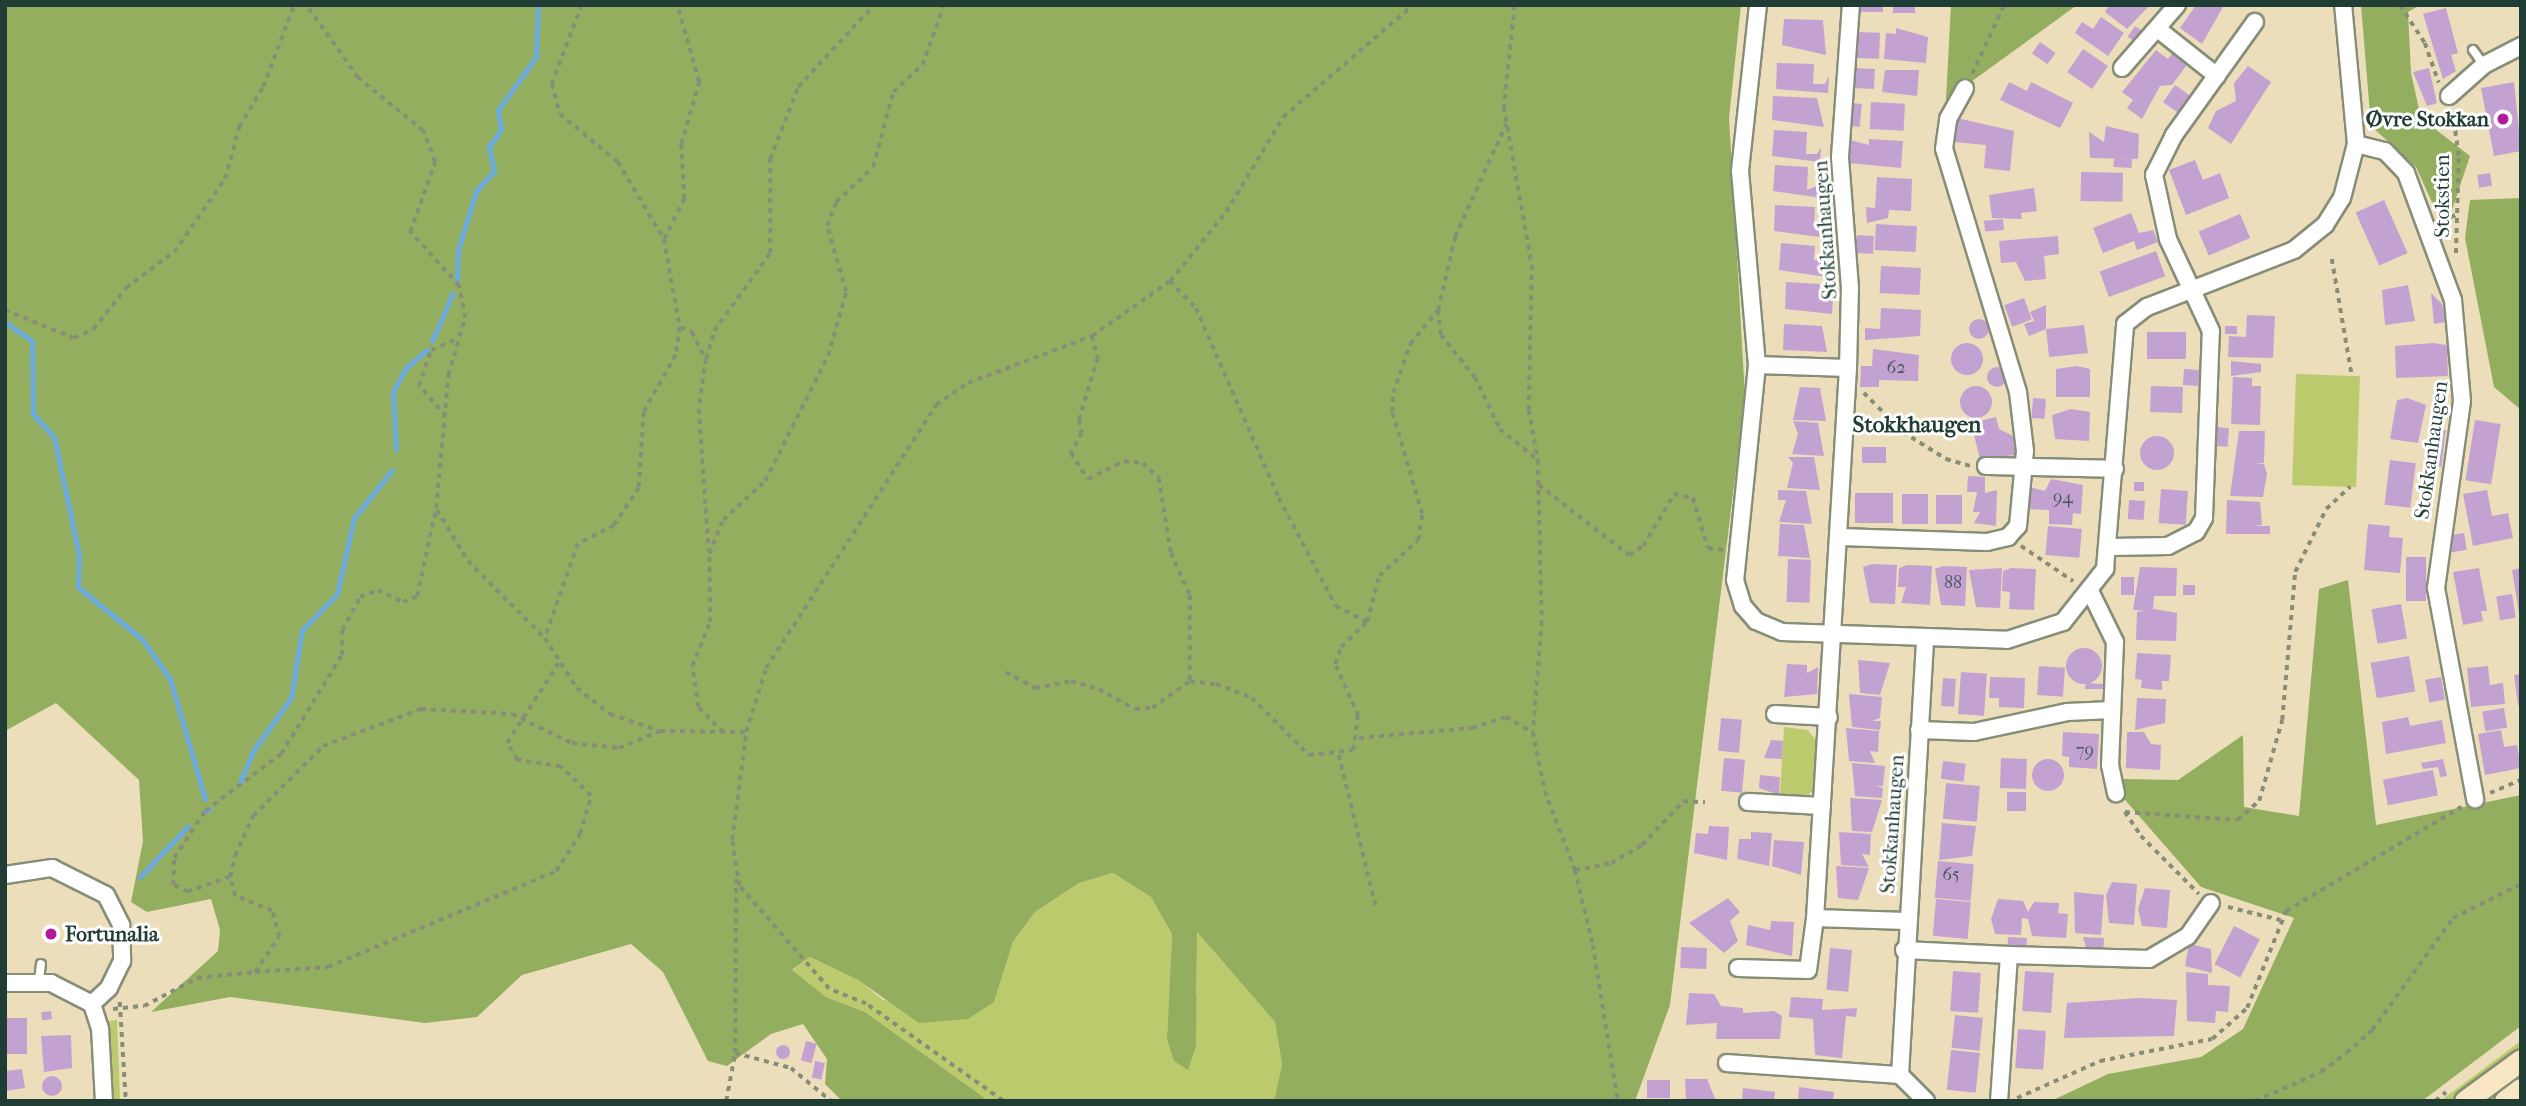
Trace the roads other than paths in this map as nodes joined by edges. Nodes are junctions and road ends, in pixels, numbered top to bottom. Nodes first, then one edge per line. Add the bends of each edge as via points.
1 (1758, 5) edge
2 (1851, 5) edge
3 (2177, 5) edge
4 (2343, 5) edge
5 (2255, 22) dead end
6 (2159, 30) junction
7 (2521, 46) edge
8 (2473, 50) dead end
9 (2484, 65) junction
10 (2122, 68) dead end
11 (2217, 76) junction
12 (1965, 88) road end
13 (2449, 96) road end
14 (2356, 144) junction
15 (2189, 292) junction
16 (1758, 365) junction
17 (1848, 368) junction
18 (2025, 464) junction
19 (1986, 466) road end
20 (2115, 468) junction
21 (1841, 537) junction
22 (2111, 547) junction
23 (2091, 593) junction
24 (1836, 635) junction
25 (1925, 638) junction
26 (2112, 710) junction
27 (1775, 714) dead end
28 (1829, 718) junction
29 (1919, 730) junction
30 (2116, 793) road end
31 (2475, 799) road end
32 (1748, 802) dead end
33 (1822, 806) junction
34 (5, 875) edge
35 (2211, 903) road end
36 (1815, 918) junction
37 (1906, 920) junction
38 (1904, 950) junction
39 (2009, 955) junction
40 (1738, 968) dead end
41 (5, 984) edge
42 (92, 1004) junction
43 (2521, 1059) edge
44 (1727, 1063) dead end
45 (1900, 1074) junction
46 (2521, 1089) edge
47 (104, 1101) edge
48 (1926, 1101) edge
49 (1998, 1101) edge
50 (2465, 1101) edge
51 (2505, 1101) edge

1 - 16 street via 1740,171
2 - 17 street, Stokkanhaugen via 1840,156 1850,288
3 - 6 street
4 - 14 street
5 - 11 street
6 - 10 street
6 - 11 street
7 - 9 street
8 - 9 lane
9 - 13 street
11 - 15 street via 2154,176 2159,210
12 - 18 street via 1948,119 1946,160 2003,331 2021,408
14 - 15 street via 2342,198 2312,236 2272,260
14 - 31 street, Stokkanhaugen via 2393,157 2429,224 2447,274 2463,393 2436,588
15 - 20 street via 2139,311 2121,332
15 - 22 street via 2203,308 2212,341 2204,518 2196,532 2168,546
16 - 17 street
16 - 24 street via 1738,551 1738,594 1756,621 1782,632
17 - 21 street, Stokkanhaugen
18 - 19 street
18 - 20 street
18 - 21 street via 2020,518 2008,537 1987,542
20 - 22 street
21 - 24 street, Stokkanhaugen
22 - 23 street
23 - 25 street via 2063,622 2025,638
23 - 26 street via 2115,642
24 - 25 street
24 - 28 street, Stokkanhaugen
25 - 29 street, Stokkanhaugen
26 - 29 street, Stokkanhaugen via 2067,712 1974,732
26 - 30 street
27 - 28 street
28 - 33 street, Stokkanhaugen
29 - 37 street, Stokkanhaugen
32 - 33 street
33 - 36 street, Stokkanhaugen
34 - 42 street via 52,868 106,895 121,925 116,978
35 - 39 street via 2188,936 2149,959
36 - 37 street, Stokkanhaugen
36 - 40 street, Stokkanhaugen via 1808,970
37 - 38 street, Stokkanhaugen
38 - 39 street
38 - 45 street, Stokkanhaugen
39 - 49 street
41 - 42 street via 40,972
42 - 47 street via 100,1028
43 - 50 main road
44 - 45 street
45 - 48 street
46 - 51 main road

